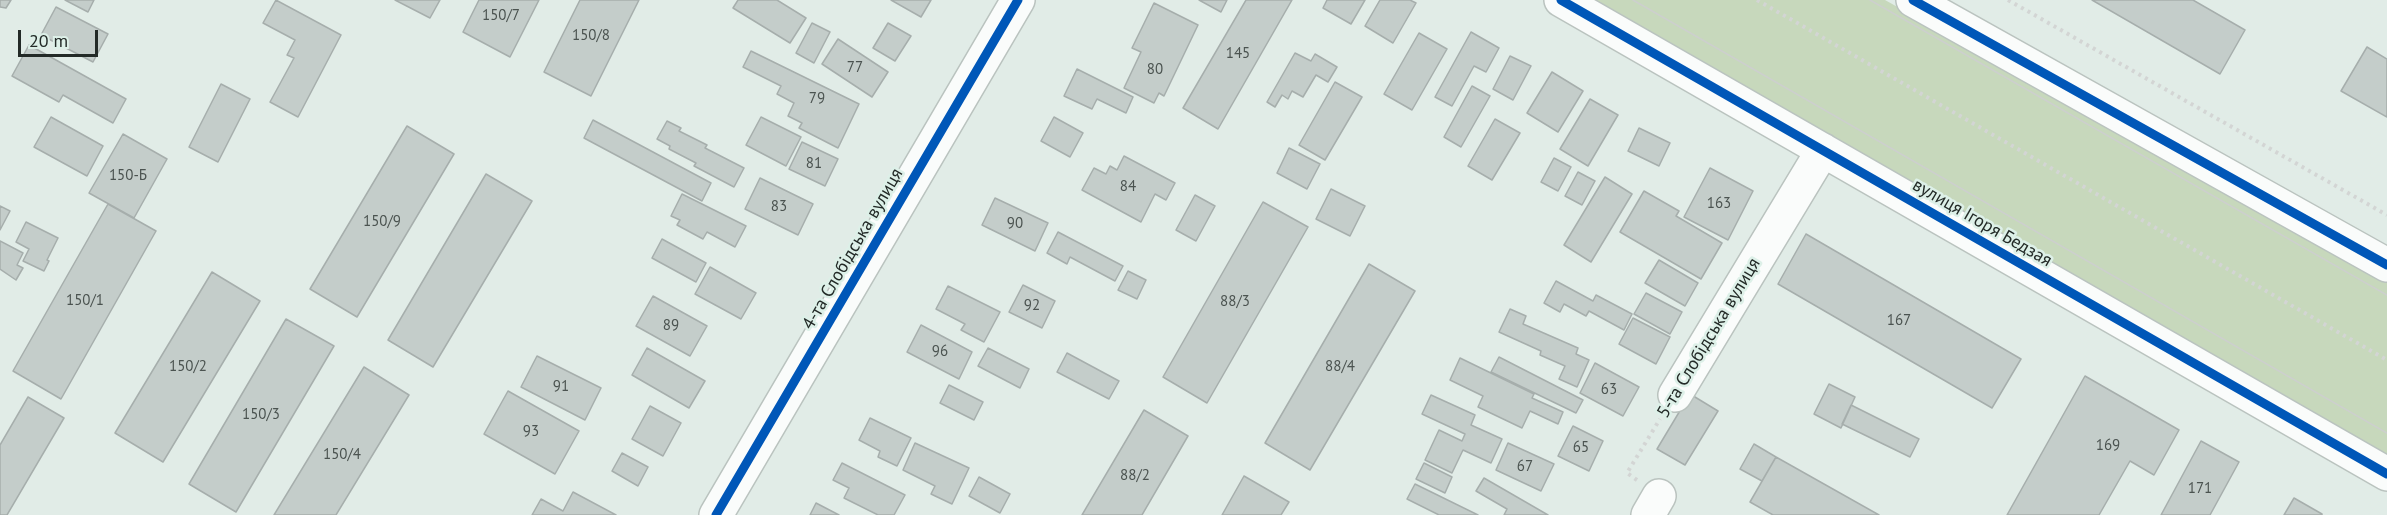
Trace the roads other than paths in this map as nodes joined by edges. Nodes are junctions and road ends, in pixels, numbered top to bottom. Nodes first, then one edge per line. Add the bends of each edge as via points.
1 (1018, 0) edge
2 (1561, 0) edge
3 (1929, 4) edge
4 (1822, 150) junction
5 (2387, 264) edge
6 (1675, 395) road end
7 (2387, 474) edge
8 (717, 515) edge

1 - 8 street, 4-та Слобідська вулиця
2 - 4 street, вулиця Ігоря Бедзая
3 - 5 street
4 - 6 street, 5-та Слобідська вулиця
4 - 7 street, вулиця Ігоря Бедзая

